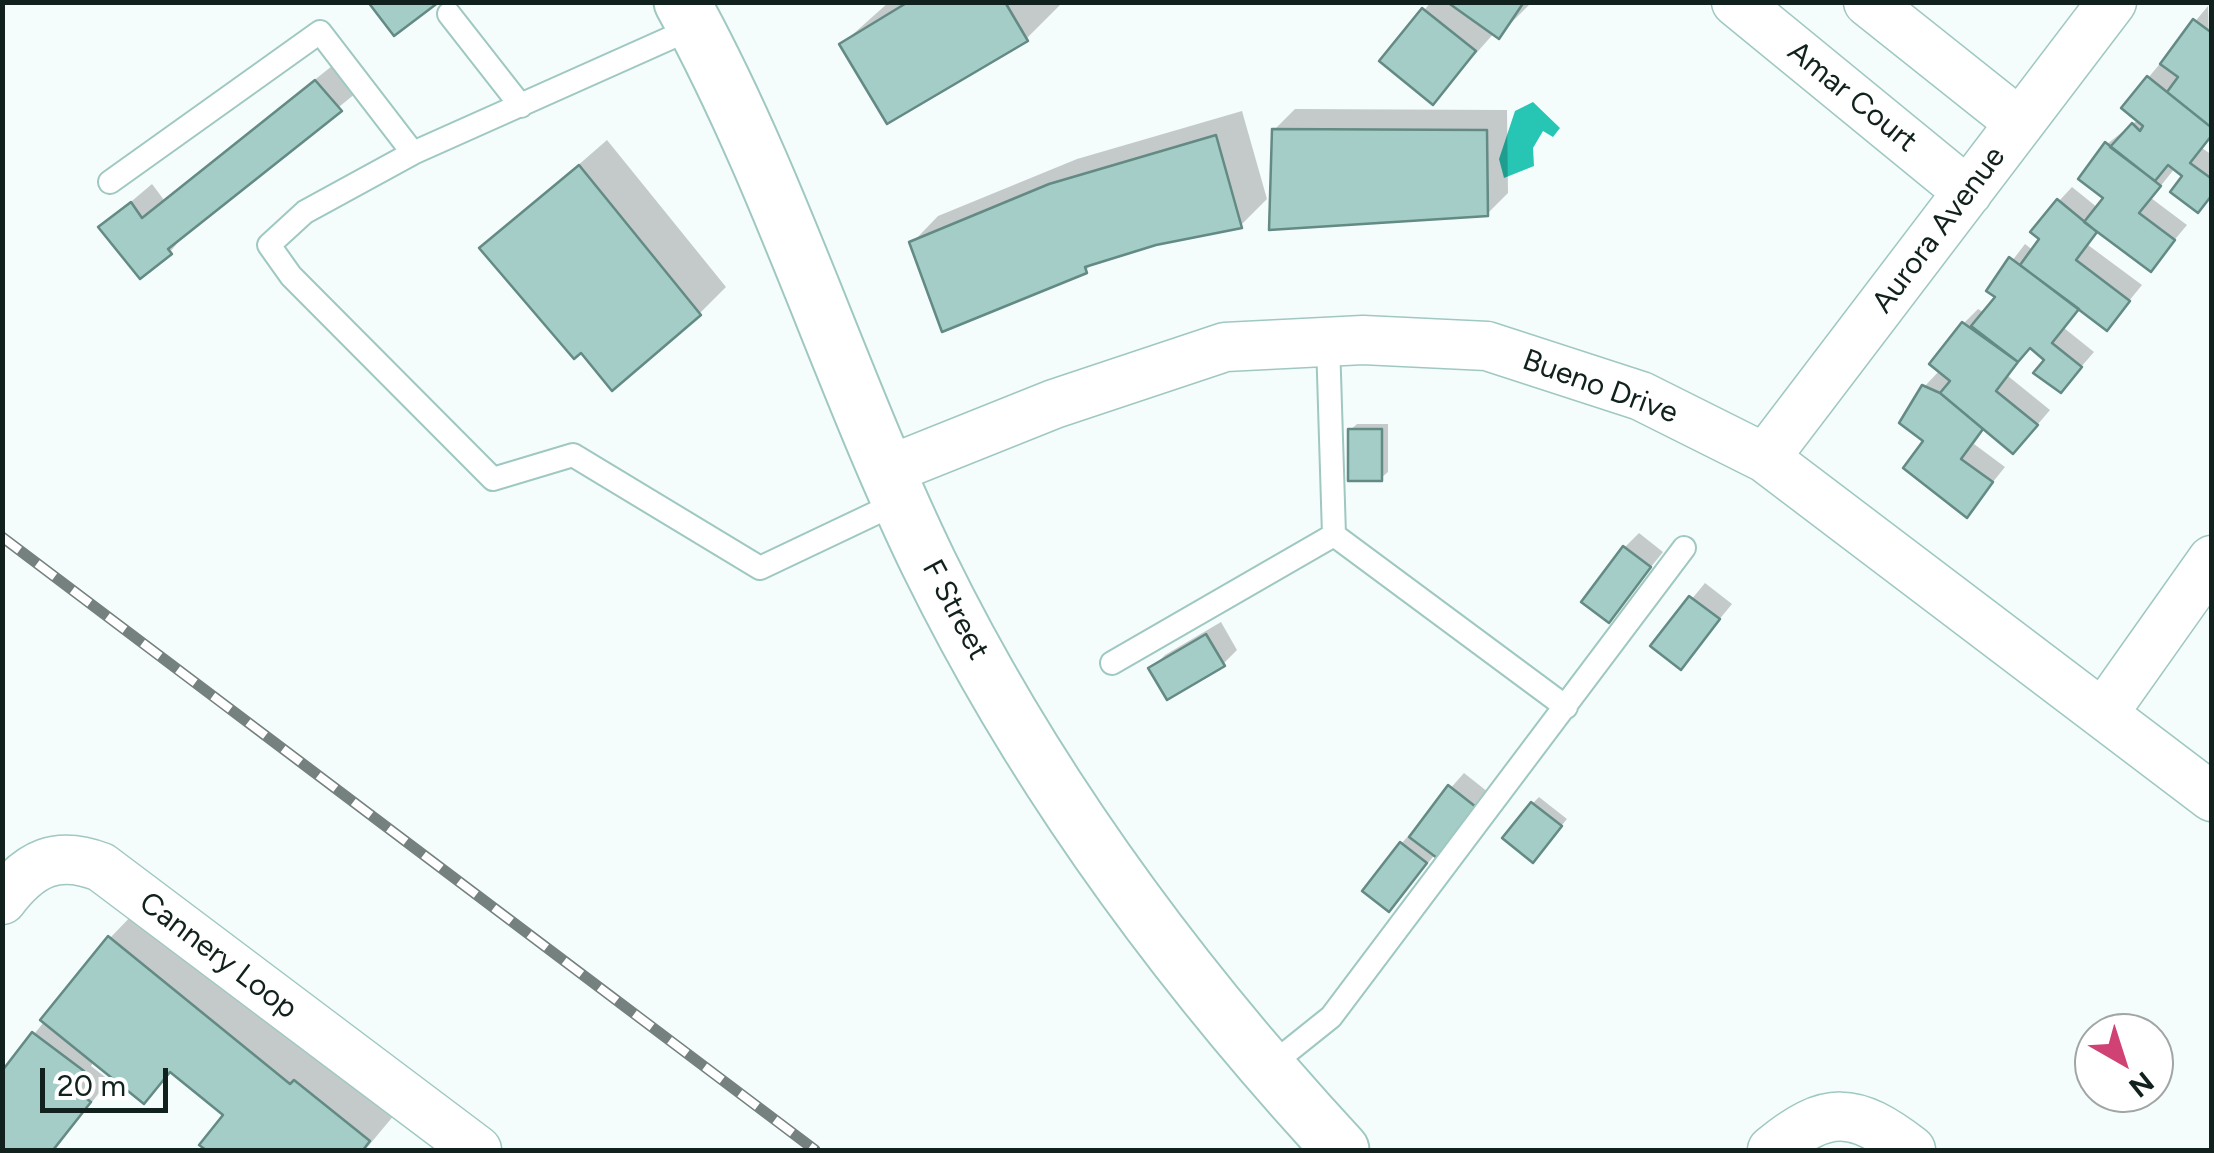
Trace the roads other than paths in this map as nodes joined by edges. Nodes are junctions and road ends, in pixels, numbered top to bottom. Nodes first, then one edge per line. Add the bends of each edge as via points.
1 (1736, 2) edge
2 (1868, 2) edge
3 (2112, 2) edge
4 (448, 14) dead end
5 (689, 15) edge
6 (521, 106) junction
7 (2020, 123) junction
8 (413, 153) junction
9 (110, 182) dead end
10 (1968, 192) junction
11 (1328, 342) junction
12 (1765, 458) junction
13 (896, 485) junction
14 (1334, 535) junction
15 (1684, 548) dead end
16 (2212, 560) edge
17 (1112, 663) dead end
18 (1566, 707) junction
19 (2103, 714) junction
20 (2212, 797) edge
21 (2, 900) edge
22 (1266, 1069) junction
23 (460, 1146) edge
24 (1341, 1150) edge
25 (1772, 1150) edge
26 (1912, 1150) edge

1 - 10 street, Amar Court
2 - 7 street
3 - 7 street, Aurora Avenue
4 - 6 lane
5 - 6 lane
5 - 13 street, F Street
6 - 8 lane
7 - 10 street, Aurora Avenue
8 - 9 lane via 320,32
8 - 13 lane via 305,212 270,245 292,276 493,478 573,455 760,568
10 - 12 street, Aurora Avenue
11 - 12 street, Bueno Drive via 1488,346 1641,396
11 - 13 street, Bueno Drive via 1225,347 1054,404
11 - 14 lane
12 - 19 street, Bueno Drive
13 - 22 street, F Street via 928,562 1013,721 1088,837
14 - 17 lane
14 - 18 lane
15 - 18 lane
16 - 19 street
18 - 22 lane via 1331,1018
19 - 20 street, Bueno Drive
21 - 23 street, Cannery Loop via 35,866 53,858 100,867
22 - 24 street, F Street
25 - 26 street via 1812,1119 1834,1117 1878,1127

